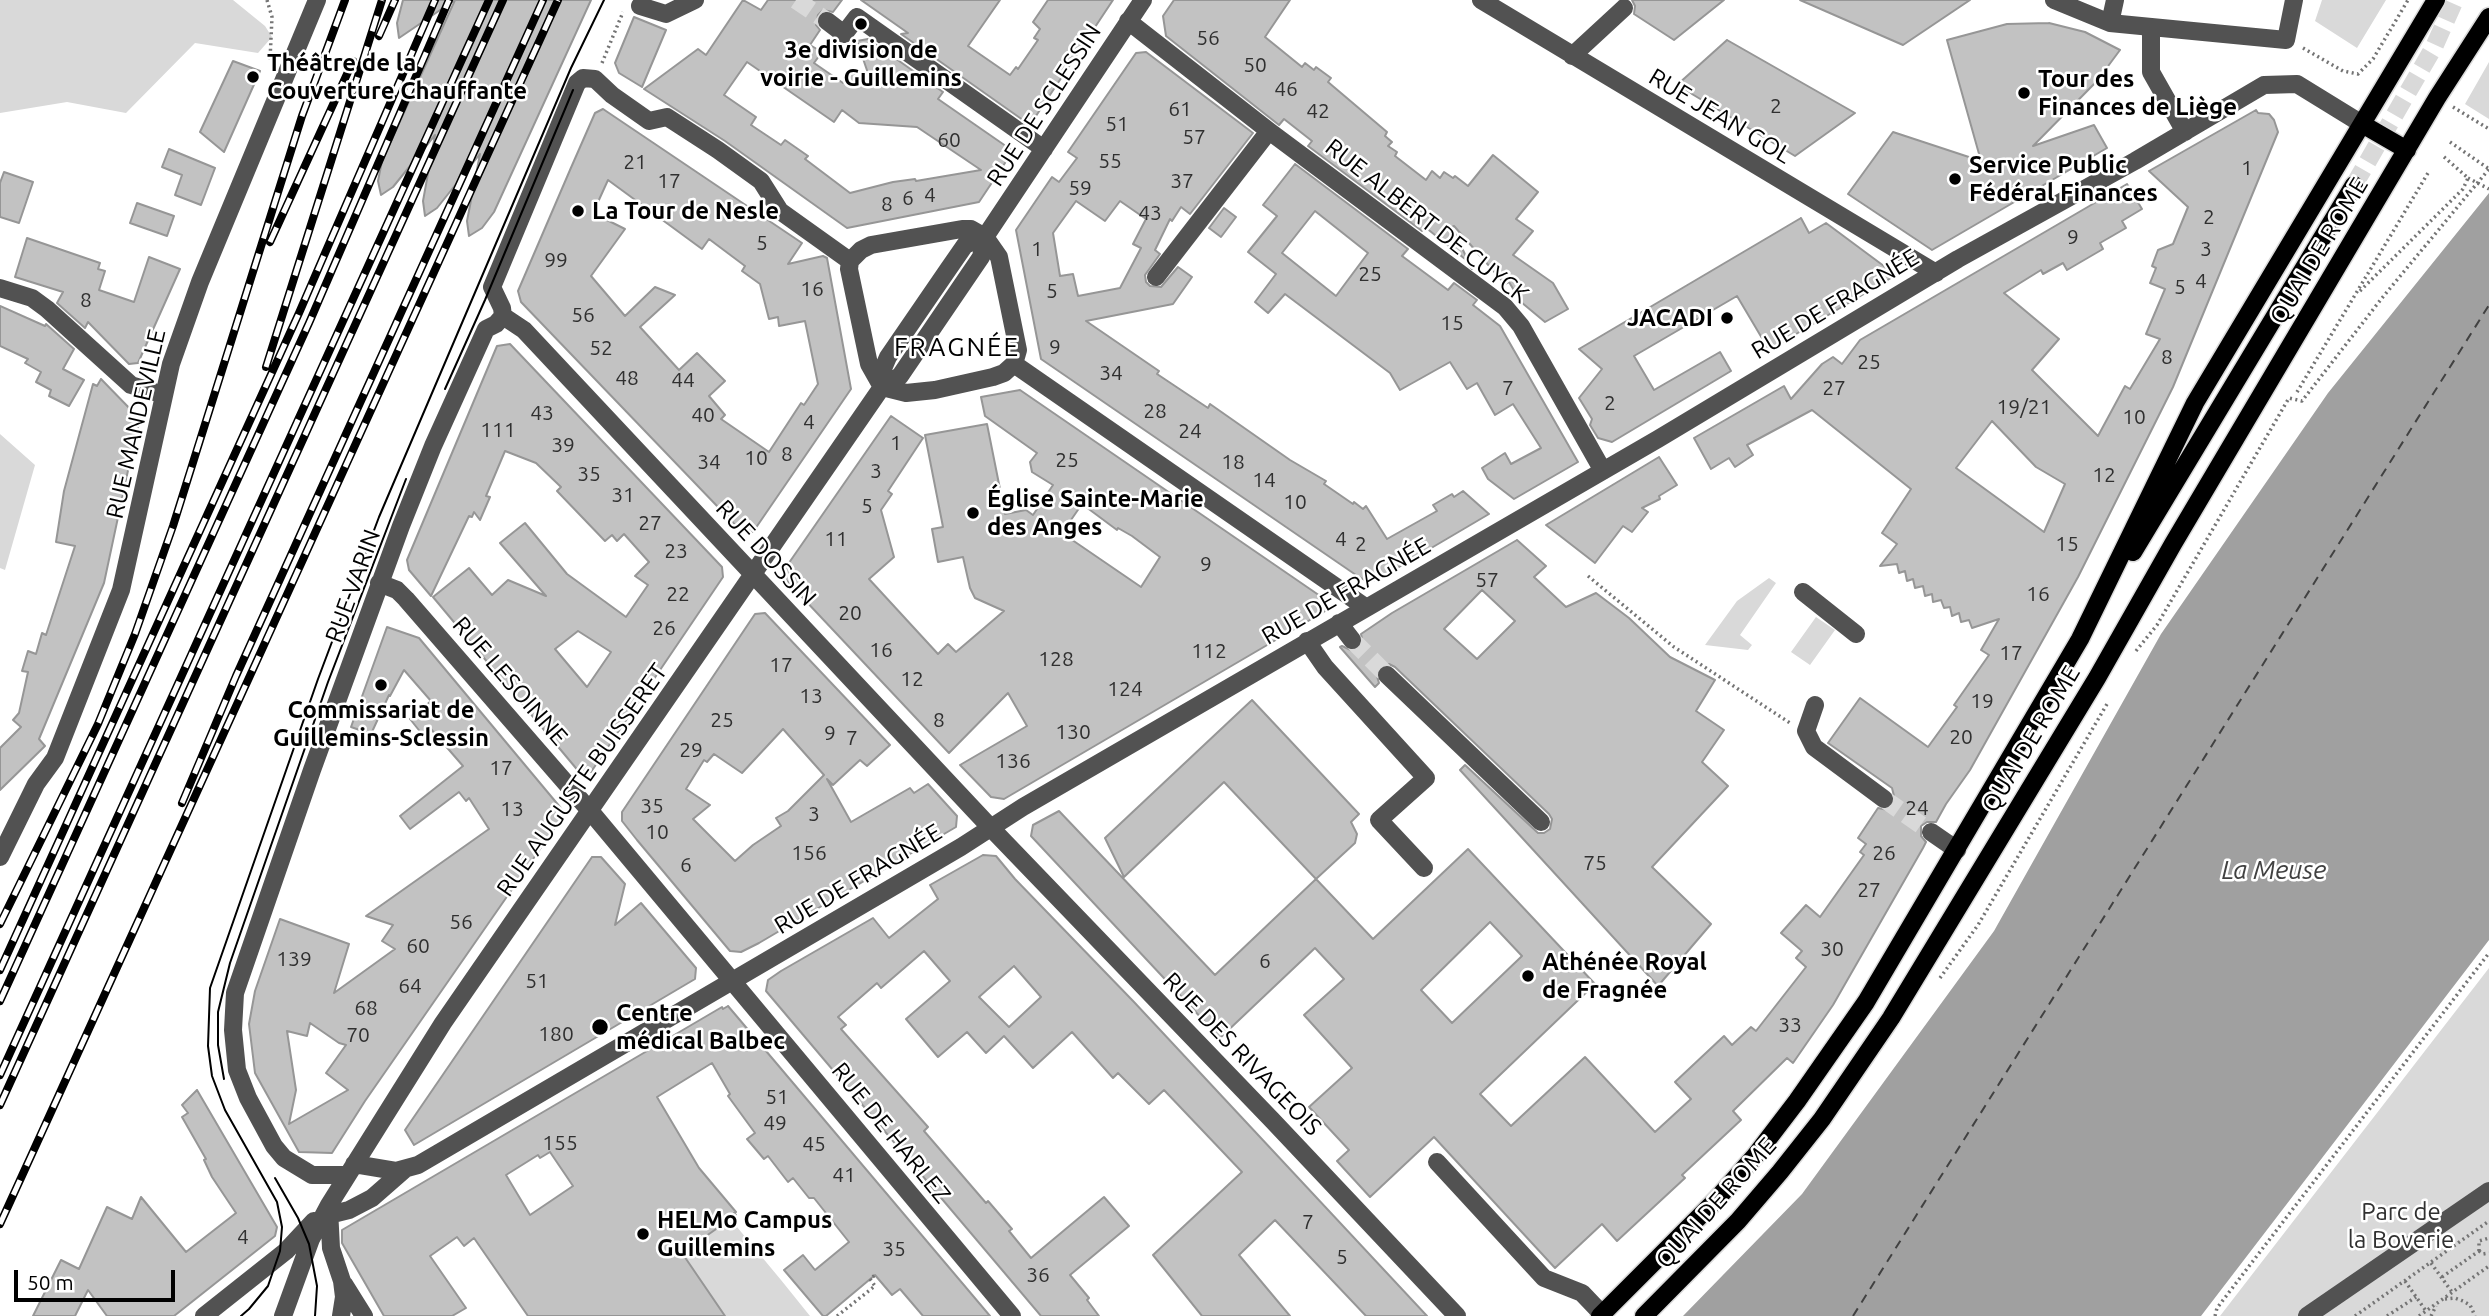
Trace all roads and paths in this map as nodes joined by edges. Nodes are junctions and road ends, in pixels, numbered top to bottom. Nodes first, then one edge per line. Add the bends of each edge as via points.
1 (267, 0) edge
2 (317, 0) edge
3 (695, 0) edge
4 (1143, 0) edge
5 (1481, 0) edge
6 (2054, 0) edge
7 (2115, 0) edge
8 (2294, 0) edge
9 (2408, 0) edge
10 (2437, 0) edge
11 (631, 8) joint
12 (1624, 8) dead end
13 (2489, 17) edge
14 (827, 21) tunnel mouth
15 (1128, 21) junction
16 (2110, 23) junction
17 (2151, 27) junction
18 (2286, 40) junction
19 (1572, 56) junction
20 (2373, 59) junction
21 (2393, 71) junction
22 (286, 78) junction
23 (595, 79) junction
24 (2437, 99) junction
25 (2362, 124) junction
26 (2489, 129) edge
27 (1269, 131) junction
28 (2185, 132) junction
29 (2450, 142) dead end
30 (1044, 149) junction
31 (2407, 150) junction
32 (2443, 156) dead end
33 (2489, 169) edge
34 (2428, 173) dead end
35 (2468, 178) junction
36 (2354, 185) tunnel mouth
37 (2489, 188) edge
38 (985, 237) junction
39 (850, 261) junction
40 (1936, 274) junction
41 (1156, 277) dead end
42 (0, 288) edge
43 (2356, 295) junction
44 (503, 316) junction
45 (1014, 364) junction
46 (882, 387) junction
47 (2297, 392) dead end
48 (164, 395) junction
49 (2289, 398) dead end
50 (1603, 471) junction
51 (753, 575) junction
52 (1588, 576) dead end
53 (379, 583) junction
54 (1803, 592) dead end
55 (1366, 607) junction
56 (2094, 614) junction
57 (1339, 623) junction
58 (1856, 634) dead end
59 (1352, 640) tunnel mouth
60 (1307, 641) junction
61 (1387, 675) tunnel mouth
62 (1815, 705) dead end
63 (1806, 731) junction
64 (1884, 799) tunnel mouth
65 (591, 812) junction
66 (1541, 822) dead end
67 (990, 827) junction
68 (1931, 832) tunnel mouth
69 (1957, 850) junction
70 (0, 857) edge
71 (1424, 868) dead end
72 (2489, 953) edge
73 (733, 980) junction
74 (1437, 1163) dead end
75 (350, 1170) junction
76 (404, 1170) junction
77 (2489, 1191) edge
78 (329, 1210) junction
79 (2489, 1222) edge
80 (2475, 1231) junction
81 (2489, 1238) edge
82 (2481, 1239) junction
83 (2479, 1251) junction
84 (2489, 1253) edge
85 (2431, 1263) junction
86 (2489, 1266) edge
87 (875, 1275) dead end
88 (2442, 1278) junction
89 (342, 1280) junction
90 (2405, 1281) junction
91 (2452, 1292) junction
92 (2416, 1297) junction
93 (2440, 1301) junction
94 (2426, 1311) junction
95 (1601, 1315) edge
96 (2359, 1315) edge
97 (204, 1316) edge
98 (283, 1316) edge
99 (341, 1316) edge
100 (364, 1316) edge
101 (837, 1316) edge
102 (1012, 1316) edge
103 (1457, 1316) edge
104 (1644, 1316) edge
105 (2215, 1316) edge
106 (2307, 1316) edge
107 (2387, 1316) edge
108 (2419, 1316) edge
109 (2431, 1316) edge
110 (2475, 1316) edge

1 - 22 path via 272,17 270,59 274,71
2 - 22 street, RUE MANDEVILLE
3 - 11 street via 666,14
4 - 15 street, RUE DE SCLESSIN
5 - 19 street, RUE JEAN GOL
6 - 16 street
7 - 16 street
8 - 18 street
9 - 20 path
10 - 21 main road, QUAI DE ROME
11 - 23 path
12 - 19 street
13 - 24 main road, QUAI DE ROME
14 - 30 street via 844,34 858,17
15 - 27 street, RUE ALBERT DE CUYCK
15 - 30 street, RUE DE SCLESSIN
16 - 17 street
17 - 18 street
17 - 28 street via 2151,72
18 - 20 path via 2343,71 2358,74
19 - 40 street, RUE JEAN GOL
20 - 21 path
21 - 25 main road, QUAI DE ROME
22 - 48 street, RUE MANDEVILLE via 200,282
23 - 39 street via 649,121 667,117 718,150 761,181 780,211
23 - 44 street via 583,78 577,83 492,287
24 - 26 path
24 - 31 main road, QUAI DE ROME
25 - 28 street, RUE DE FRAGNÉE via 2297,84 2279,83 2264,85
25 - 31 main road
25 - 56 main road, QUAI DE ROME via 2195,403
27 - 41 street
27 - 50 street, RUE ALBERT DE CUYCK via 1505,307 1521,326
28 - 40 street, RUE DE FRAGNÉE
29 - 33 path
30 - 38 street, RUE DE SCLESSIN
31 - 104 main road, QUAI DE ROME via 1891,1018 1780,1172
32 - 35 path
33 - 49 path via 2302,401
34 - 43 path
35 - 37 path, bridge
35 - 43 path via 2463,189
36 - 56 main road, QUAI DE ROME via 2163,507
38 - 39 street via 971,229 949,231 871,245
38 - 45 street via 999,257 1018,350
38 - 46 street, RUE DE SCLESSIN via 981,257 908,365
39 - 46 street via 869,364
40 - 50 street, RUE DE FRAGNÉE
42 - 48 street via 32,298 47,309 131,385
43 - 47 path
44 - 51 street, RUE DOSSIN via 524,330
44 - 53 street, RUE VARIN via 486,329
45 - 46 street via 993,377 935,390 906,393
45 - 55 street
46 - 51 street, RUE AUGUSTE BUISSERET
48 - 70 street, RUE MANDEVILLE via 121,590 55,758 36,784
50 - 55 street, RUE DE FRAGNÉE
51 - 65 street, RUE AUGUSTE BUISSERET
51 - 67 street, RUE DOSSIN
52 - 63 path via 1674,647
53 - 65 street, RUE LESOINNE via 407,599
53 - 75 street, RUE VARIN via 242,970 233,1013 237,1070 274,1146 312,1175
54 - 58 street
55 - 57 street, RUE DE FRAGNÉE
56 - 69 main road, QUAI DE ROME
57 - 59 street
57 - 60 street, RUE DE FRAGNÉE
60 - 67 street, RUE DE FRAGNÉE
60 - 71 street via 1426,778 1378,820
61 - 66 street
62 - 63 street
63 - 64 street via 1814,747
65 - 73 street, RUE LESOINNE
65 - 75 street, RUE AUGUSTE BUISSERET via 443,1023
67 - 73 street, RUE DE FRAGNÉE
67 - 103 street, RUE DES RIVAGEOIS
68 - 69 street
69 - 95 main road, QUAI DE ROME via 1866,1002 1789,1112 1717,1200
72 - 105 path
73 - 76 street, RUE DE FRAGNÉE
73 - 102 street, RUE DE HARLEZ
74 - 95 street via 1544,1278 1582,1293
75 - 76 street
75 - 78 street, RUE AUGUSTE BUISSERET
76 - 78 street, RUE DE FRAGNÉE via 372,1198 349,1210
77 - 106 street
78 - 89 street via 331,1248
78 - 97 street
78 - 98 street via 311,1239
79 - 80 path
80 - 82 path
80 - 85 path
81 - 82 path
82 - 83 path
83 - 84 path
83 - 88 path
85 - 88 path
85 - 90 path
86 - 91 path
87 - 101 path via 870,1279 875,1286
88 - 91 path
89 - 99 street
89 - 100 street
90 - 92 path
90 - 96 path
91 - 93 path
92 - 94 path
92 - 107 path
93 - 94 path
93 - 109 path
93 - 110 path via 2463,1301
94 - 108 path

